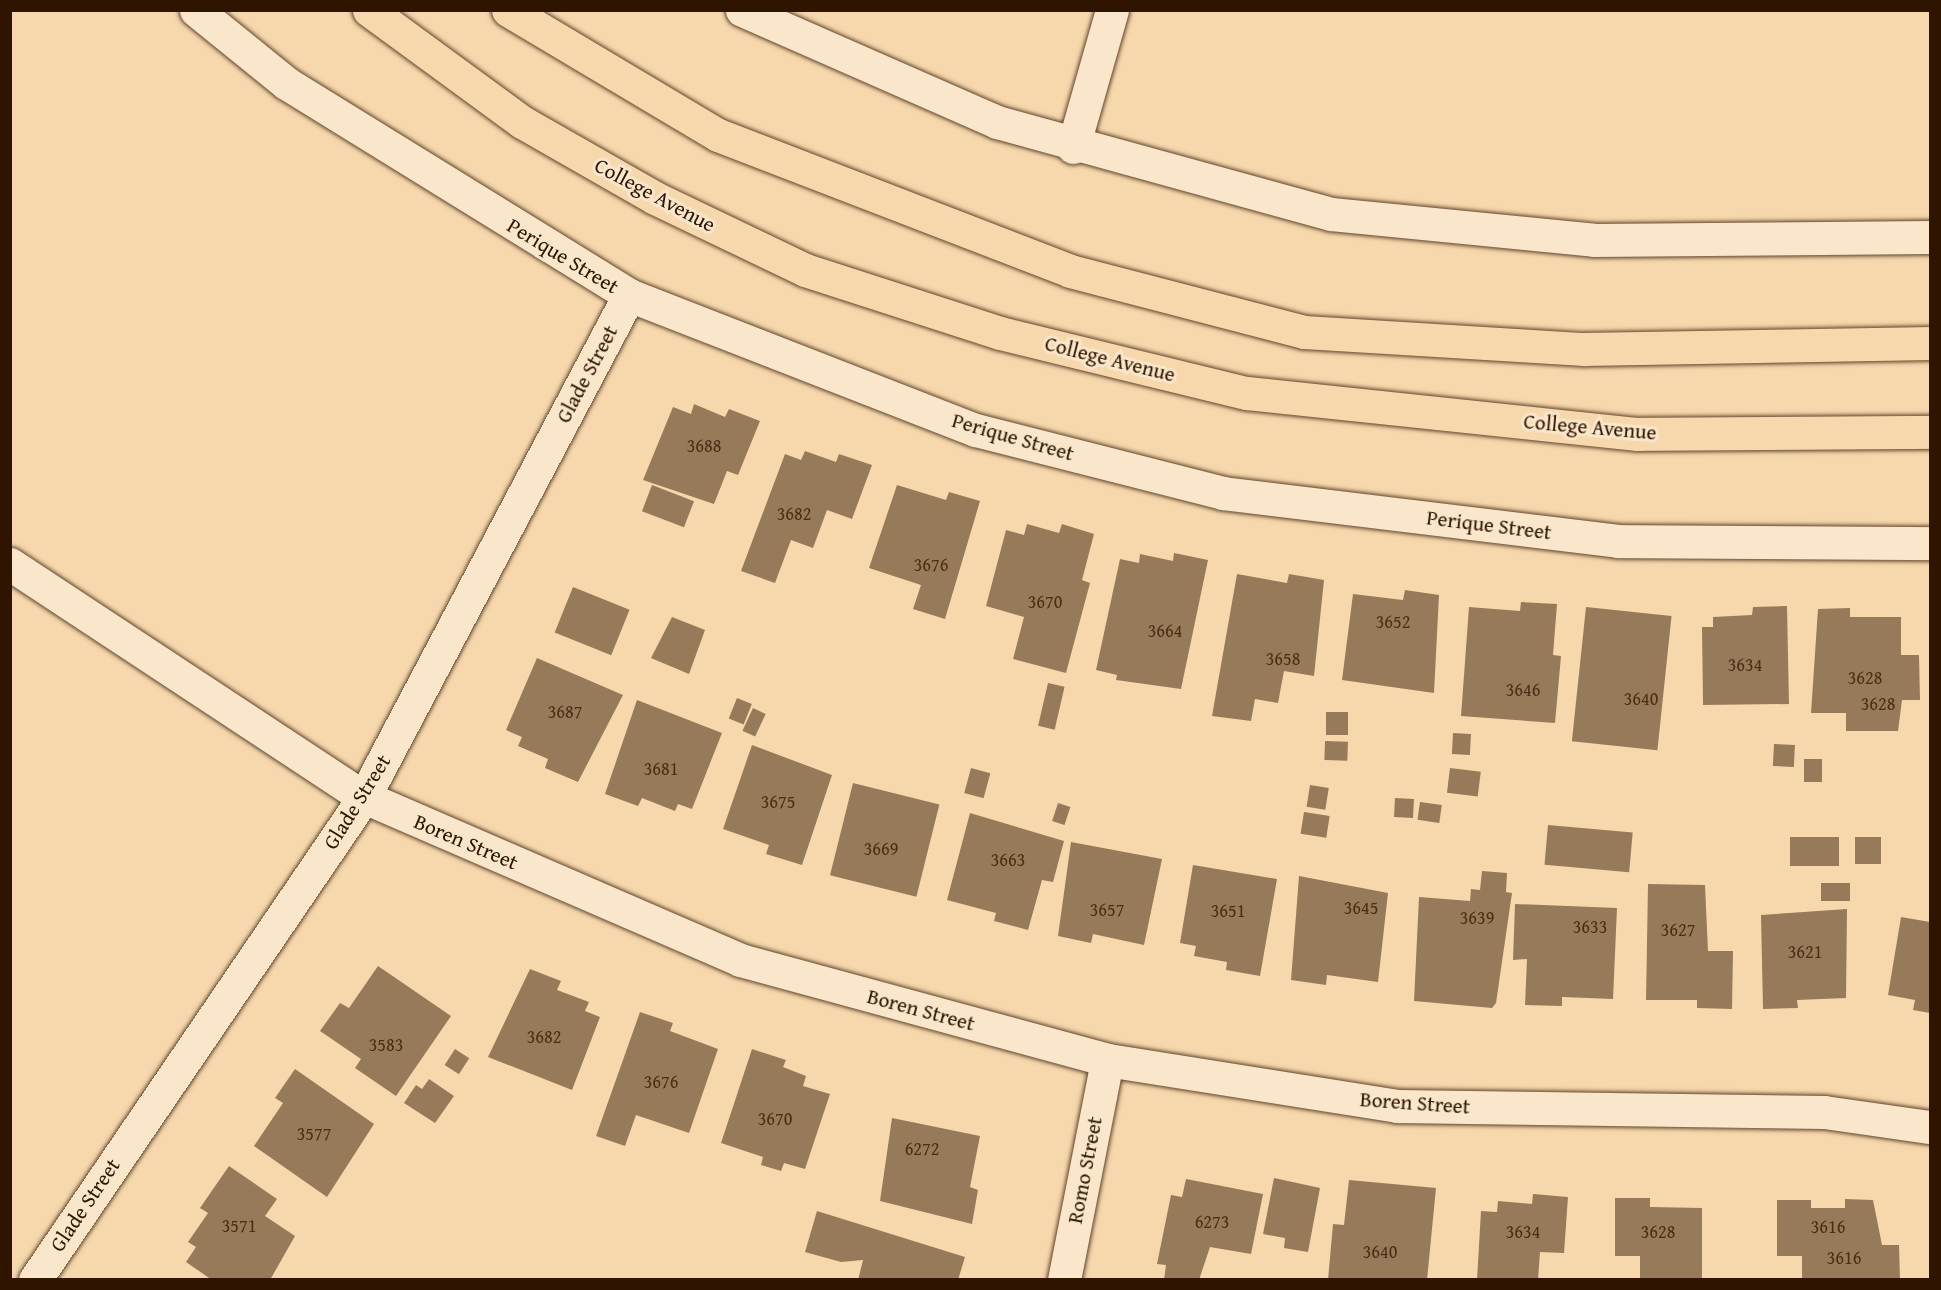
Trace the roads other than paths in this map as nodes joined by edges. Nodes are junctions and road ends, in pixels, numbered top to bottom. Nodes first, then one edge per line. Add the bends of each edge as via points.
1 (196, 10) edge
2 (369, 10) edge
3 (508, 10) edge
4 (1112, 10) edge
5 (748, 12) edge
6 (1073, 147) junction
7 (1930, 237) edge
8 (629, 295) junction
9 (1930, 343) edge
10 (1930, 432) edge
11 (1930, 543) edge
12 (10, 564) edge
13 (364, 797) junction
14 (1107, 1060) junction
15 (1930, 1127) edge
16 (35, 1280) edge
17 (1064, 1280) edge

1 - 8 street, Perique Street via 286,83
2 - 10 main road, College Avenue via 522,122 655,198 805,270 1000,333 1247,393 1330,402 1638,434
3 - 9 main road via 718,135 1070,271 1304,332 1584,350
4 - 6 street
5 - 6 street via 997,122
6 - 7 street via 1331,214 1594,240
8 - 11 street, Perique Street via 976,430 1223,493 1618,541
8 - 13 street, Glade Street
12 - 13 street, Boren Street
13 - 14 street, Boren Street via 740,960
13 - 16 street, Glade Street
14 - 15 street, Boren Street via 1397,1106 1824,1112
14 - 17 street, Romo Street

